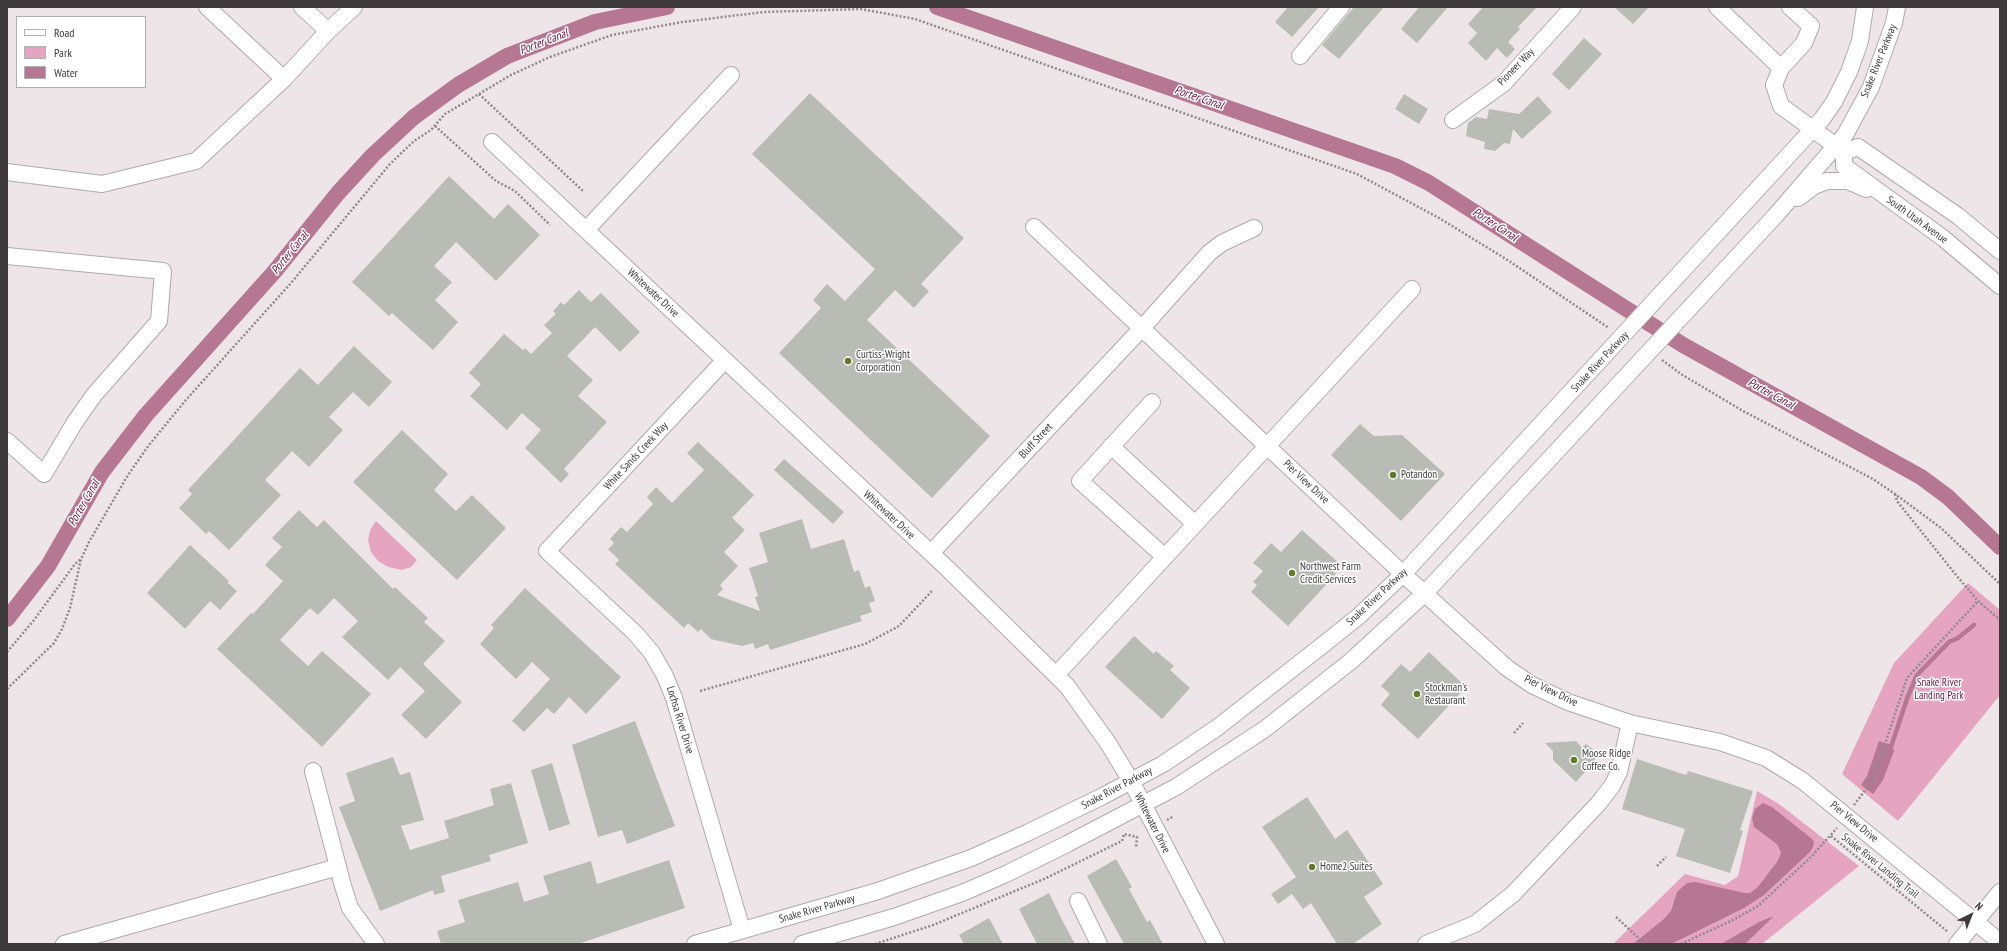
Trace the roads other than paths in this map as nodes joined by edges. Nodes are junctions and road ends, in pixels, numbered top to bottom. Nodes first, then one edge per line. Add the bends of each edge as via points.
1 (207, 7) edge
2 (302, 7) edge
3 (354, 7) edge
4 (1341, 7) edge
5 (1573, 7) edge
6 (1717, 7) edge
7 (1790, 7) edge
8 (1866, 7) edge
9 (1897, 7) edge
10 (328, 31) junction
11 (1300, 56) dead end
12 (1780, 68) junction
13 (731, 75) dead end
14 (284, 79) junction
15 (1453, 120) dead end
16 (1814, 129) junction
17 (492, 142) dead end
18 (1840, 148) junction
19 (7, 172) edge
20 (1890, 200) junction
21 (1776, 215) junction
22 (1034, 227) dead end
23 (1254, 228) dead end
24 (586, 230) junction
25 (2000, 251) edge
26 (7, 256) edge
27 (2000, 286) edge
28 (1412, 289) dead end
29 (1142, 328) junction
30 (725, 360) junction
31 (1152, 402) dead end
32 (7, 441) edge
33 (1112, 446) junction
34 (1267, 446) junction
35 (1195, 524) junction
36 (547, 551) joint
37 (931, 553) junction
38 (1165, 557) junction
39 (1403, 574) junction
40 (1424, 593) junction
41 (1057, 674) junction
42 (1630, 723) junction
43 (313, 771) dead end
44 (1131, 781) junction
45 (1142, 804) junction
46 (338, 867) junction
47 (2000, 892) edge
48 (1078, 901) dead end
49 (1975, 922) junction
50 (742, 930) junction
51 (1955, 940) edge
52 (2000, 942) edge
53 (64, 944) edge
54 (376, 944) edge
55 (695, 944) edge
56 (802, 944) edge
57 (1099, 944) edge
58 (1216, 944) edge
59 (1426, 944) edge

1 - 14 street
2 - 10 street
3 - 10 street
4 - 11 street
5 - 15 street, Pioneer Way via 1504,83
6 - 12 street
7 - 12 street via 1811,26 1804,43
8 - 16 street, Snake River Parkway via 1860,41 1850,72 1834,102
9 - 18 street, Snake River Parkway via 1894,23 1870,87 1844,135
10 - 14 street
12 - 16 street via 1774,84 1781,106
13 - 24 street
14 - 19 street via 196,161 102,184
16 - 18 street
16 - 39 street, Snake River Parkway via 1650,308 1622,330
17 - 24 street, Whitewater Drive
18 - 20 street, South Utah Avenue via 1844,166
18 - 21 street, Snake River Parkway
18 - 25 street via 1858,147 1958,216
20 - 21 street via 1848,181 1832,180 1814,186
20 - 27 street, South Utah Avenue via 1943,238
21 - 40 street, Snake River Parkway via 1675,324 1657,352
22 - 29 street, Pier View Drive
23 - 29 street, Bluff Street via 1222,242 1209,253
24 - 30 street, Whitewater Drive
26 - 32 street via 163,271 159,321 94,395 44,474
28 - 34 street
29 - 34 street, Pier View Drive
29 - 37 street, Bluff Street
30 - 36 street, White Sands Creek Way
30 - 37 street, Whitewater Drive
31 - 33 street
33 - 35 street
33 - 38 street via 1080,481
34 - 35 street
34 - 39 street, Pier View Drive
35 - 38 street
36 - 50 street, Lochsa River Drive via 635,632 652,653 665,676 674,698
37 - 41 street, Whitewater Drive
38 - 41 street
39 - 40 street, Pier View Drive
39 - 44 street, Snake River Parkway via 1359,616 1236,714 1163,764
40 - 42 street, Pier View Drive via 1507,668 1532,684 1568,702
40 - 45 street, Snake River Parkway via 1351,661 1265,729 1176,787
41 - 44 street, Whitewater Drive via 1085,709
42 - 49 street, Pier View Drive via 1720,742 1766,758 1803,781
42 - 59 street via 1619,772 1598,804 1513,894 1475,924
43 - 46 street
44 - 45 street, Whitewater Drive
44 - 50 street, Snake River Parkway via 971,858 878,891
45 - 56 street, Snake River Parkway via 962,894
45 - 58 street, Whitewater Drive
46 - 53 street
46 - 54 street via 350,908
47 - 49 street
48 - 57 street
49 - 51 street
49 - 52 street, Pier View Drive
50 - 55 street, Snake River Parkway

